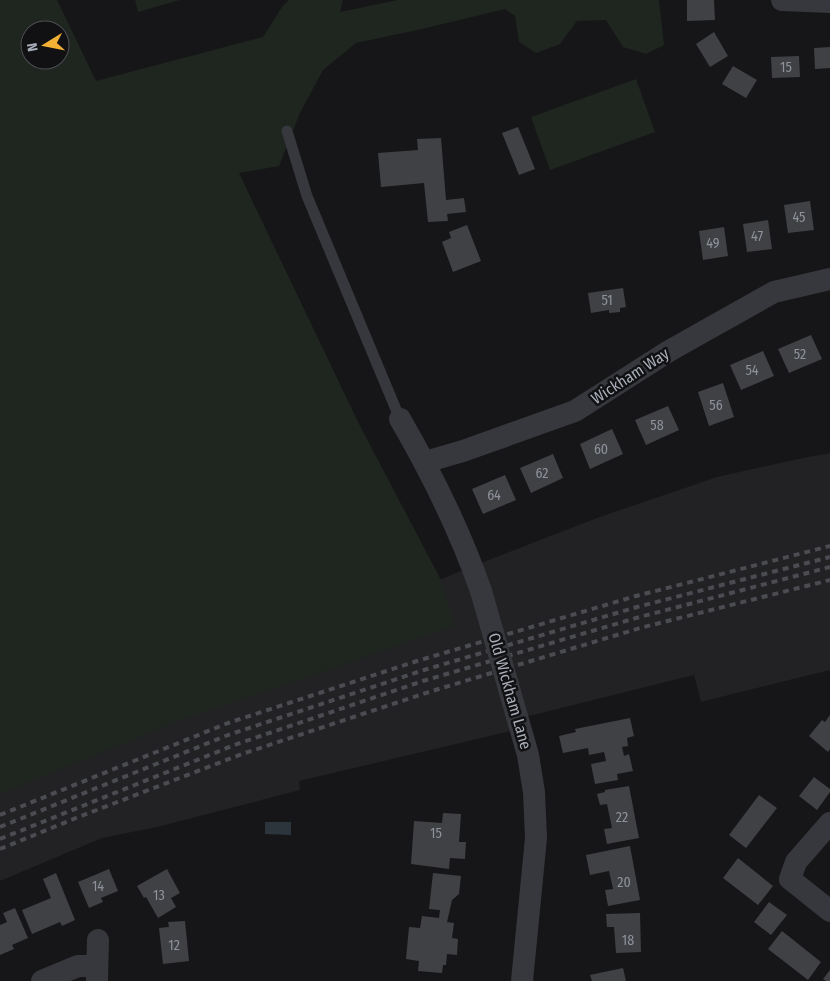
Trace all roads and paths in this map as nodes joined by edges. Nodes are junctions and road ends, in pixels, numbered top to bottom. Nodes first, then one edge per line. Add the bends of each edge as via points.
1 (782, 0) edge
2 (830, 2) edge
3 (287, 131) dead end
4 (830, 279) edge
5 (400, 419) joint
6 (425, 462) junction
7 (830, 823) edge
8 (830, 911) edge
9 (98, 940) dead end
10 (97, 973) edge
11 (42, 981) edge
12 (522, 981) edge

1 - 2 street
3 - 5 lane via 307,196
4 - 6 street, Wickham Way via 774,292 669,351 575,412
5 - 6 street, Old Wickham Lane
6 - 12 street, Old Wickham Lane, bridge via 472,565 528,755 536,838
7 - 8 street via 796,862 790,879
9 - 10 street
10 - 11 street via 78,966

